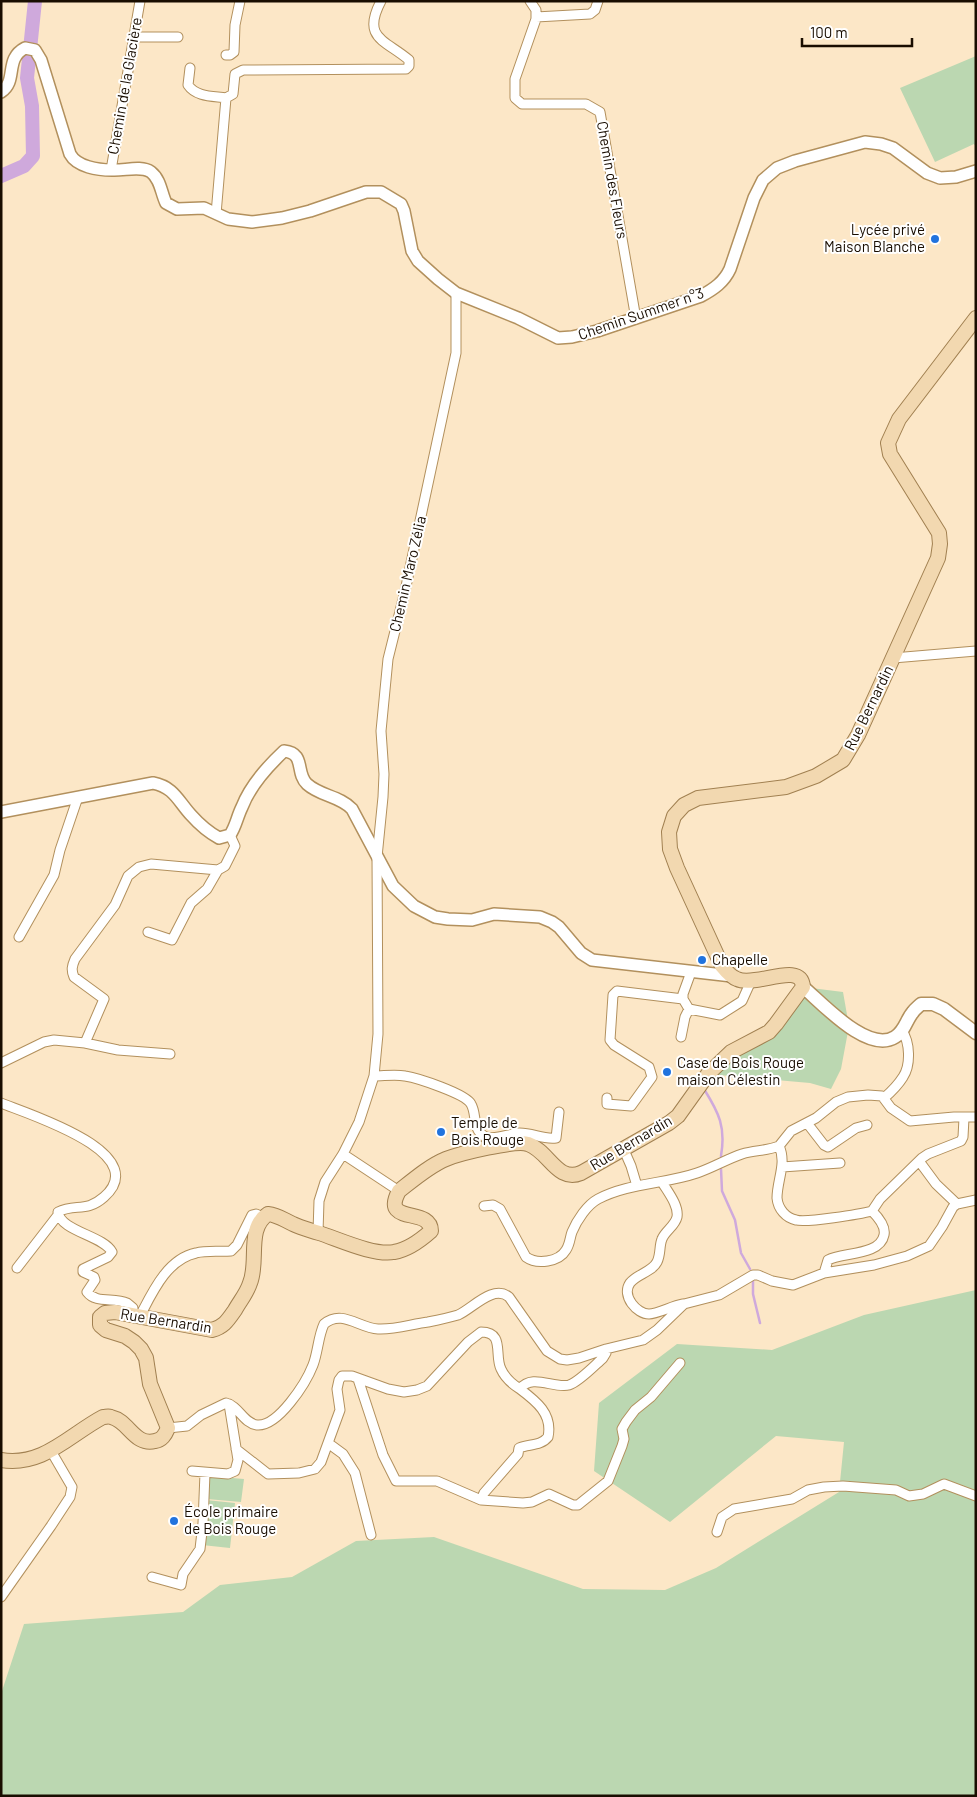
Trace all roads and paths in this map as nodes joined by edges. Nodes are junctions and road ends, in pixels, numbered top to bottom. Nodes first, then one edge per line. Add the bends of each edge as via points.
1 (140, 1) edge
2 (240, 1) edge
3 (381, 1) edge
4 (530, 1) edge
5 (598, 1) edge
6 (536, 17) junction
7 (134, 37) junction
8 (178, 37) dead end
9 (226, 55) dead end
10 (190, 68) dead end
11 (1, 92) edge
12 (226, 98) junction
13 (111, 170) junction
14 (976, 171) edge
15 (216, 214) junction
16 (456, 293) junction
17 (976, 318) edge
18 (636, 319) junction
19 (976, 651) edge
20 (893, 658) junction
21 (78, 797) junction
22 (1, 812) edge
23 (230, 835) junction
24 (377, 857) junction
25 (218, 870) junction
26 (148, 932) dead end
27 (19, 937) dead end
28 (691, 972) junction
29 (732, 976) junction
30 (751, 981) junction
31 (803, 987) junction
32 (683, 999) junction
33 (689, 1009) junction
34 (902, 1031) junction
35 (976, 1033) edge
36 (681, 1037) dead end
37 (85, 1043) junction
38 (170, 1054) dead end
39 (1, 1063) edge
40 (374, 1076) junction
41 (607, 1098) dead end
42 (884, 1098) junction
43 (1, 1103) edge
44 (559, 1112) dead end
45 (976, 1117) edge
46 (964, 1118) junction
47 (807, 1123) junction
48 (867, 1125) dead end
49 (779, 1146) junction
50 (624, 1150) junction
51 (343, 1154) junction
52 (919, 1161) junction
53 (840, 1163) dead end
54 (782, 1167) junction
55 (662, 1182) junction
56 (637, 1186) junction
57 (399, 1191) junction
58 (976, 1200) edge
59 (957, 1204) junction
60 (484, 1206) dead end
61 (872, 1211) junction
62 (58, 1215) junction
63 (263, 1218) junction
64 (318, 1232) junction
65 (17, 1268) dead end
66 (824, 1273) junction
67 (684, 1304) junction
68 (136, 1315) junction
69 (606, 1349) junction
70 (680, 1363) dead end
71 (358, 1379) junction
72 (520, 1389) junction
73 (229, 1404) junction
74 (168, 1428) junction
75 (328, 1443) junction
76 (236, 1449) junction
77 (51, 1451) junction
78 (1, 1460) edge
79 (192, 1471) dead end
80 (205, 1472) junction
81 (976, 1496) edge
82 (481, 1500) junction
83 (717, 1532) dead end
84 (371, 1535) dead end
85 (152, 1577) dead end
86 (1, 1596) edge

1 - 7 street, Chemin de la Glacière
2 - 9 street via 234,52
3 - 12 street via 374,14 374,28 383,42 409,60 406,69 242,70 235,74 232,94
4 - 6 street
5 - 6 street via 590,14
6 - 18 street, Chemin des Fleurs via 515,79 515,98 522,104 586,104 600,112
7 - 8 street
7 - 13 street, Chemin de la Glacière
10 - 12 street via 188,85 191,90 197,94
11 - 13 street, Chemin Summer n°3 via 10,82 15,55 25,48 35,50 73,158 83,165
12 - 15 street
13 - 15 street, Chemin Summer n°3 via 144,169 158,180 169,206 177,209 204,208
14 - 18 street, Chemin Summer n°3 via 940,178 927,173 893,148 865,142 776,168 763,180 754,198 730,269 722,282 701,296
15 - 16 street, Chemin Summer n°3 via 243,222 282,218 366,192 381,192 400,204 404,211 414,255
16 - 18 street, Chemin Summer n°3 via 558,338
16 - 24 street, Chemin Maro Zélia via 456,353 388,659 381,731 384,774
17 - 20 main road, Rue Bernardin via 899,419 888,443 890,454 939,533 940,544 938,558
19 - 20 street
20 - 29 main road, Rue Bernardin via 858,736 843,760 816,776 786,786 698,798 684,805 674,816 669,832 670,849 722,966
21 - 22 street
21 - 23 street via 160,784 174,794 209,832 219,838
21 - 27 street via 54,875
23 - 24 street via 242,806 259,780 284,751 291,752 296,756 308,786 344,802 352,810
23 - 25 street via 235,846 226,866
24 - 28 street via 392,886 414,906 436,917 462,921 494,914 540,917 559,927 581,953 592,960
24 - 40 street, Chemin Maro Zélia via 378,1042
25 - 26 street via 207,889 190,903 172,940
25 - 37 street via 151,864 139,867 128,876 115,905 72,966 74,977 104,999
28 - 29 street
28 - 32 street
29 - 30 main road via 741,981
30 - 31 main road via 789,974 797,975
30 - 33 street via 742,1000 720,1015
31 - 34 main road via 871,1040 894,1038
31 - 50 main road, Rue Bernardin via 769,1032 730,1052 712,1069 678,1116
32 - 33 street
32 - 41 street via 617,991 613,995 610,1040 648,1067 652,1077 630,1106 607,1104
33 - 36 street
34 - 35 main road via 921,1004 933,1004
34 - 42 street via 906,1036 908,1062 904,1076
37 - 38 street via 118,1050
37 - 39 street via 44,1042
40 - 44 street via 404,1076 463,1096 470,1101 476,1124 485,1136 526,1133 556,1138
40 - 51 street, Chemin Maro Zélia via 360,1122
42 - 46 street via 891,1108 910,1121
42 - 47 street via 878,1095 848,1097
43 - 62 street via 68,1130 112,1161 116,1180 106,1196 87,1207 61,1210
45 - 46 street
46 - 52 street via 961,1141
47 - 48 street via 828,1147 856,1128
47 - 49 street via 791,1131
49 - 54 street via 784,1157
49 - 55 street via 743,1154
50 - 56 street
50 - 57 main road, Rue Bernardin via 572,1176 561,1172 539,1150 528,1144 514,1143 445,1160
51 - 57 street
51 - 64 street, Chemin Maro Zélia via 328,1177 319,1201
52 - 59 street
52 - 61 street
53 - 54 street
54 - 61 street via 778,1202 789,1218 801,1221
55 - 56 street
55 - 67 street via 677,1216 661,1240 657,1262 631,1282 628,1297 644,1313 652,1314
56 - 60 street via 593,1202 574,1227 566,1250 557,1258 538,1262 522,1253 500,1209 493,1205
57 - 64 main road via 394,1204 397,1210 428,1220 431,1226 427,1235 402,1249 380,1252
58 - 59 street
59 - 66 street via 934,1240 923,1250 874,1264
61 - 66 street via 883,1226 882,1241 875,1247 831,1258
62 - 65 street
62 - 68 street via 84,1234 110,1247 112,1252 83,1269 95,1280 88,1288 89,1295 127,1303
63 - 64 main road via 268,1214 275,1215
63 - 68 street via 252,1215 231,1251 201,1252 182,1258
63 - 68 main road, Rue Bernardin via 256,1232 250,1283 220,1328 212,1330
66 - 67 street via 794,1285 753,1275 719,1295
67 - 69 street via 643,1340
68 - 74 main road, Rue Bernardin via 105,1314 100,1316 100,1325 125,1336 141,1348 150,1384
69 - 72 street via 603,1358 574,1383 567,1386 528,1383
69 - 73 street via 567,1360 552,1356 509,1297 502,1293 494,1294 459,1314 389,1328 378,1329 335,1318 324,1324 310,1371 276,1418 267,1423 251,1424
70 - 82 street via 626,1422 622,1429 622,1446 608,1481 578,1505 549,1494 532,1502
71 - 72 street via 404,1392 424,1388 468,1342 481,1332 487,1332 496,1338 502,1372 511,1384
71 - 75 street via 347,1375 339,1380 340,1410
71 - 82 street via 383,1455 396,1481 437,1480
72 - 82 street via 540,1405 550,1432 540,1444 519,1448 518,1454
73 - 74 street via 201,1415 187,1426
73 - 76 street
74 - 77 main road via 163,1438 147,1442 138,1439 118,1420 103,1417
75 - 76 street via 318,1467 299,1473 268,1474
75 - 84 street via 343,1454 354,1473
76 - 80 street via 235,1471 228,1474
77 - 78 main road via 20,1461
77 - 86 street via 72,1487 70,1497
79 - 80 street
80 - 85 street via 200,1549 183,1574 181,1585
81 - 83 street via 944,1484 910,1496 896,1490 824,1487 808,1490 792,1499 734,1509 722,1517

